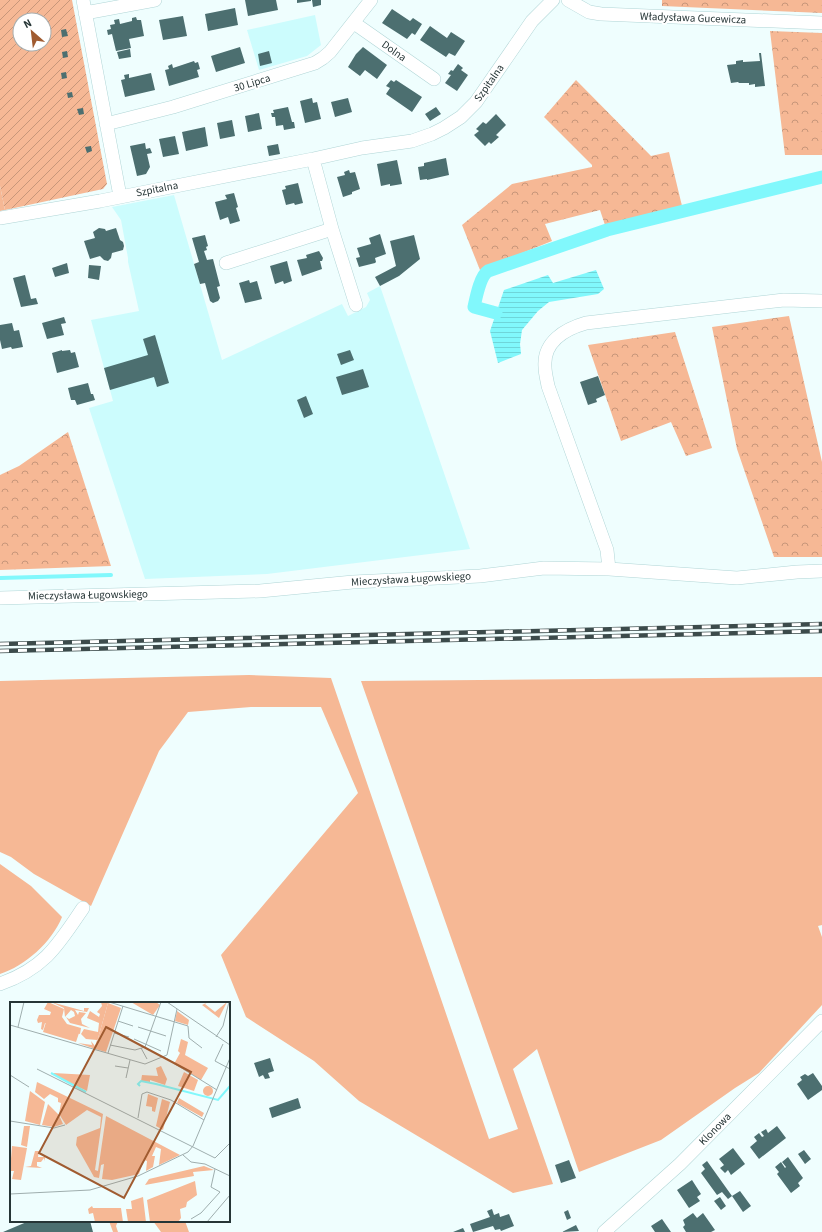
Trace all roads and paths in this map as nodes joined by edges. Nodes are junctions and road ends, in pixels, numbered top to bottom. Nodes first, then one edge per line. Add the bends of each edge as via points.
1 (155, 0) edge
2 (371, 0) edge
3 (552, 0) edge
4 (568, 0) edge
5 (84, 6) edge
6 (354, 23) junction
7 (822, 23) edge
8 (434, 79) dead end
9 (106, 124) junction
10 (313, 159) junction
11 (120, 196) junction
12 (0, 218) edge
13 (332, 229) junction
14 (226, 263) dead end
15 (818, 300) edge
16 (356, 306) dead end
17 (609, 569) junction
18 (822, 571) edge
19 (0, 598) edge
20 (84, 908) dead end
21 (0, 984) edge
22 (822, 1021) edge
23 (604, 1232) edge

1 - 5 street
2 - 6 street, 30 Lipca
3 - 10 street, Szpitalna via 532,22 476,102 461,117 444,128 412,141 362,148
4 - 7 street, Władysława Gucewicza via 589,12 601,14
5 - 9 street
6 - 8 street, Dolna
6 - 9 street, 30 Lipca via 330,52 315,63 173,107
9 - 11 street
10 - 11 street, Szpitalna
10 - 13 street
11 - 12 street, Szpitalna
13 - 14 street
13 - 16 street
15 - 17 street via 784,300 586,323 573,326 553,342 546,352 548,386 607,550
17 - 18 street, Mieczysława Ługowskiego via 737,578
17 - 19 street, Mieczysława Ługowskiego via 544,568 480,576 353,582 260,591
20 - 21 street via 51,953 26,972
22 - 23 street, Klonowa via 680,1164

